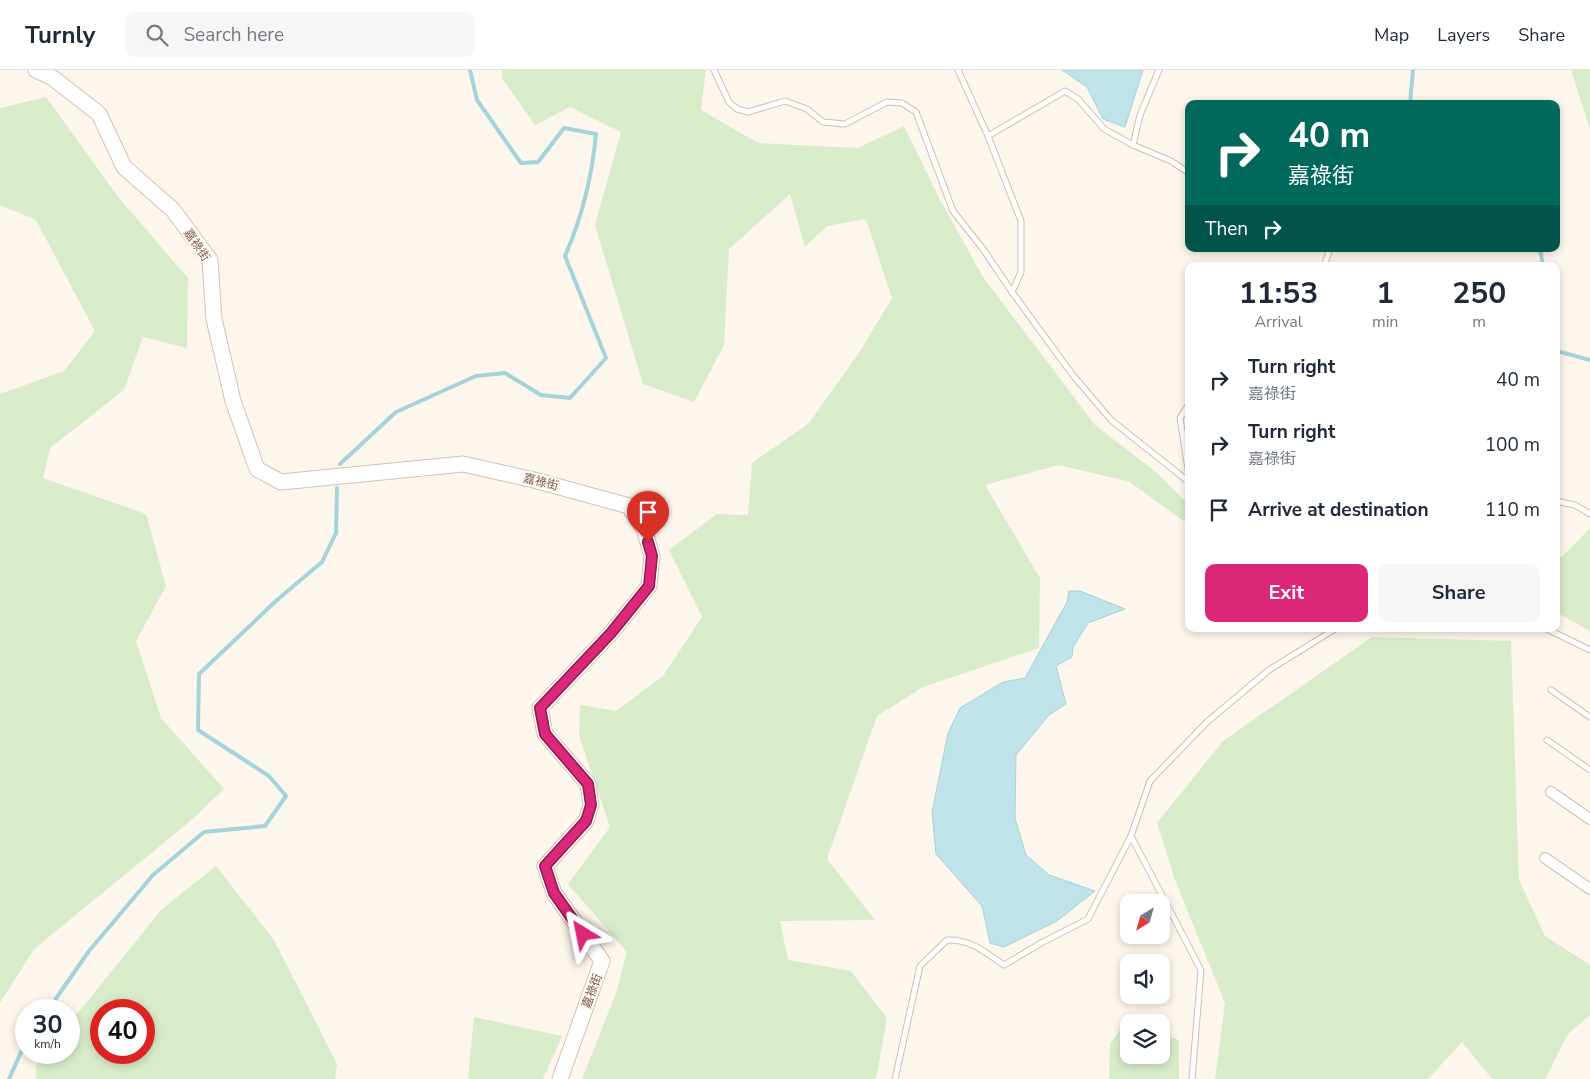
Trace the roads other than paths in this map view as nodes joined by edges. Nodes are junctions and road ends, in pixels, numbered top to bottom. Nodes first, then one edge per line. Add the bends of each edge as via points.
1 (36, 70) edge
2 (714, 70) edge
3 (958, 70) edge
4 (1159, 70) edge
5 (988, 136) junction
6 (1133, 145) junction
7 (1185, 170) edge
8 (1012, 292) junction
9 (1185, 410) edge
10 (1185, 450) edge
11 (1185, 479) edge
12 (1560, 502) edge
13 (1590, 514) edge
14 (1330, 632) edge
15 (1553, 632) edge
16 (1590, 650) edge
17 (1551, 690) dead end
18 (1590, 716) edge
19 (1547, 740) dead end
20 (1590, 770) edge
21 (1551, 792) dead end
22 (1590, 819) edge
23 (1130, 836) junction
24 (1545, 858) dead end
25 (1590, 889) edge
26 (560, 1079) edge
27 (895, 1079) edge
28 (1192, 1079) edge

1 - 26 street, 嘉祿街 via 53,78 99,114 124,167 173,210 210,260 214,319 233,401 257,469 281,482 463,464 629,506 644,529 652,556 649,586 611,633 540,708 545,734 588,784 591,805 586,821 545,866 554,893 602,961
2 - 8 lane via 729,102 737,110 748,112 785,100 807,109 823,122 845,124 887,102 902,103 916,112 953,211 984,248
3 - 5 lane
4 - 6 lane via 1140,115
5 - 6 lane via 1065,91 1078,99 1104,129
5 - 8 lane via 1021,221 1022,272
6 - 7 lane
8 - 11 lane via 1110,420
9 - 10 lane via 1180,418
12 - 13 lane via 1575,505
14 - 23 lane via 1269,670 1207,722 1150,781
15 - 16 lane
17 - 18 lane
19 - 20 lane
21 - 22 street
23 - 27 lane via 1088,919 1004,965 977,946 947,940 920,966
23 - 28 lane via 1201,970
24 - 25 street

